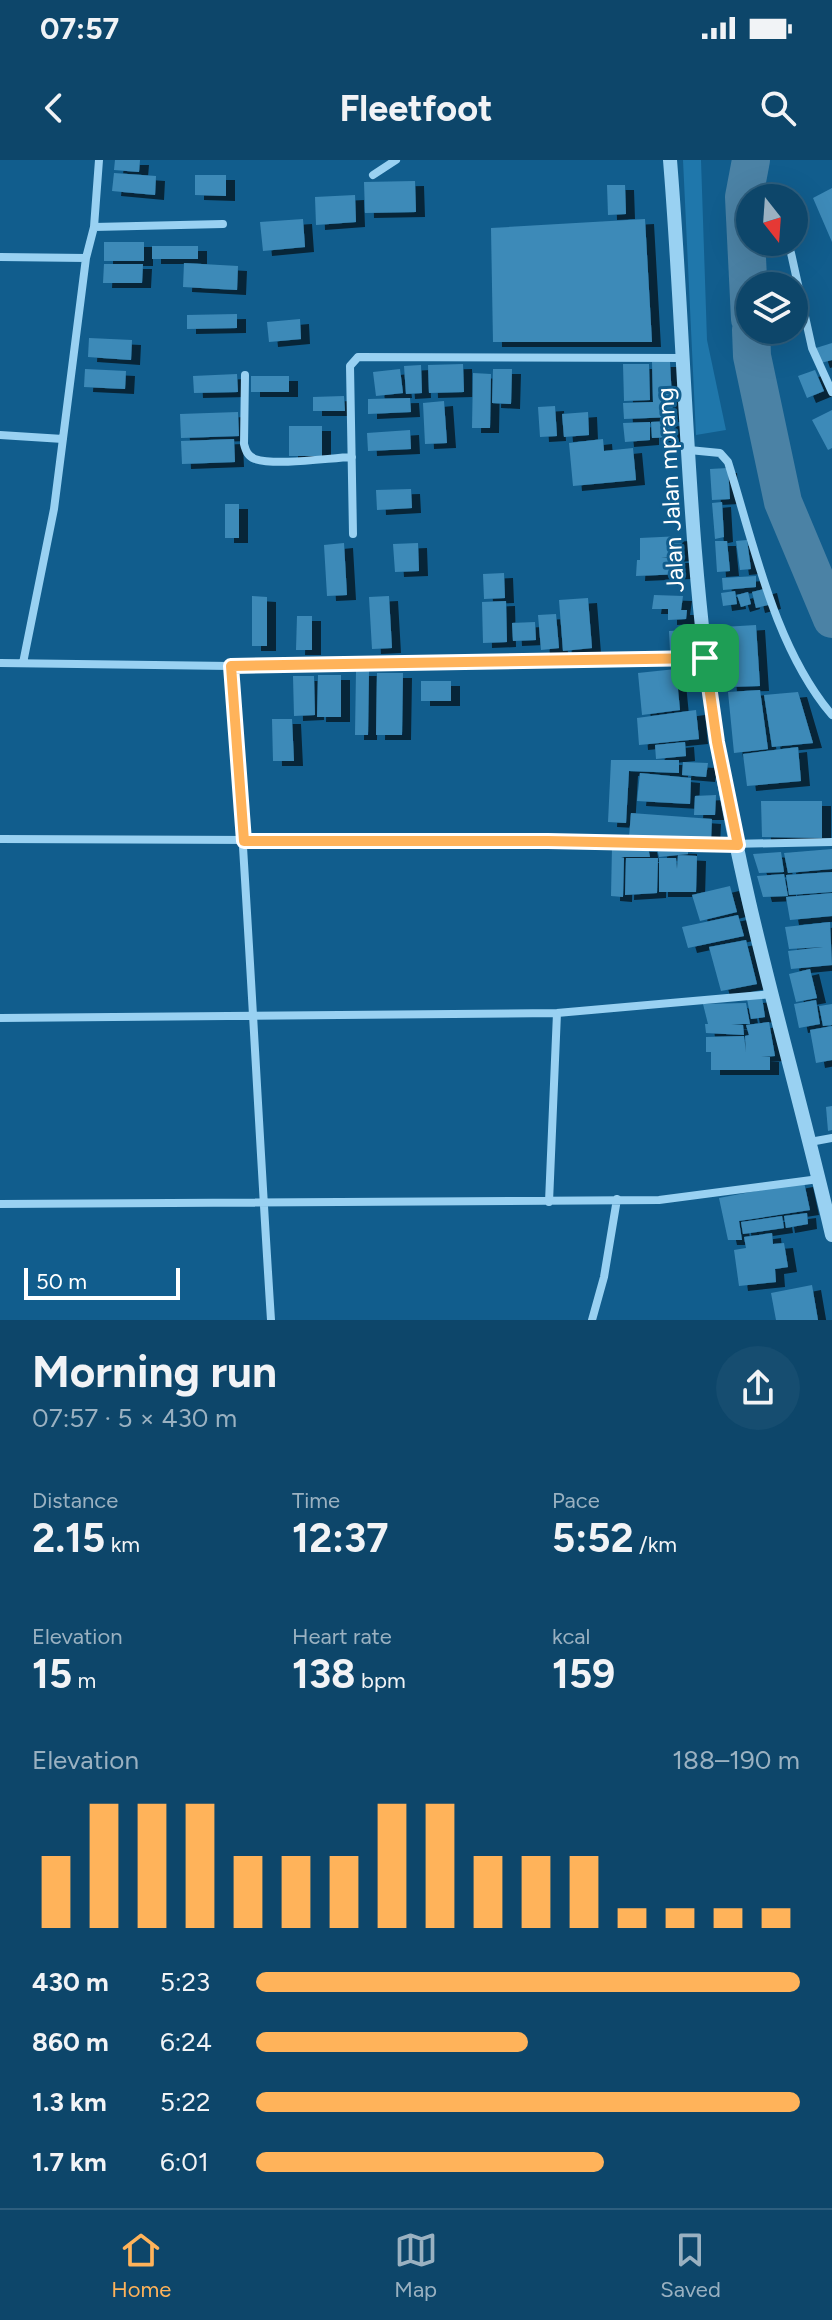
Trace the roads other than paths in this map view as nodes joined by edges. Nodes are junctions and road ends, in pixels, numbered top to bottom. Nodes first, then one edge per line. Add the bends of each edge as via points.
1 (99, 160) edge
2 (396, 160) edge
3 (670, 160) edge
4 (373, 175) dead end
5 (223, 224) dead end
6 (94, 227) junction
7 (792, 256) edge
8 (0, 257) edge
9 (86, 258) junction
10 (684, 358) junction
11 (245, 375) dead end
12 (832, 392) edge
13 (0, 435) edge
14 (63, 439) junction
15 (689, 450) junction
16 (352, 457) junction
17 (353, 534) dead end
18 (705, 658) junction
19 (0, 663) edge
20 (23, 663) junction
21 (231, 666) junction
22 (832, 715) edge
23 (0, 839) edge
24 (244, 841) junction
25 (832, 842) edge
26 (738, 845) junction
27 (773, 994) junction
28 (557, 1013) junction
29 (252, 1017) junction
30 (0, 1018) edge
31 (832, 1138) edge
32 (810, 1142) junction
33 (819, 1179) junction
34 (617, 1199) junction
35 (263, 1200) junction
36 (549, 1202) junction
37 (0, 1204) edge
38 (832, 1235) edge
39 (271, 1320) edge
40 (592, 1320) edge

1 - 6 street
2 - 4 street
3 - 10 street, Jalan Jalan mprang
5 - 6 street
6 - 9 street
7 - 12 street via 812,348
8 - 9 street
9 - 14 street
10 - 15 street, Jalan Jalan mprang
10 - 16 street via 358,357 350,366
11 - 16 street via 248,455 273,461
13 - 14 street
14 - 20 street
15 - 18 street, Jalan Jalan mprang
15 - 22 street via 720,453 728,462 779,621 815,695
16 - 17 street
18 - 21 street
18 - 26 street, Jalan Jalan mprang
19 - 20 street
20 - 21 street
21 - 24 street
23 - 24 street
24 - 26 street
24 - 29 street
25 - 26 street
26 - 27 street, Jalan Jalan mprang
27 - 28 street
27 - 32 street, Jalan Jalan mprang
28 - 29 street
28 - 36 street
29 - 30 street
29 - 35 street
31 - 32 street
32 - 33 street, Jalan Jalan mprang
33 - 34 street via 659,1200
33 - 38 street, Jalan Jalan mprang
34 - 36 street
34 - 40 street
35 - 36 street
35 - 37 street
35 - 39 street

